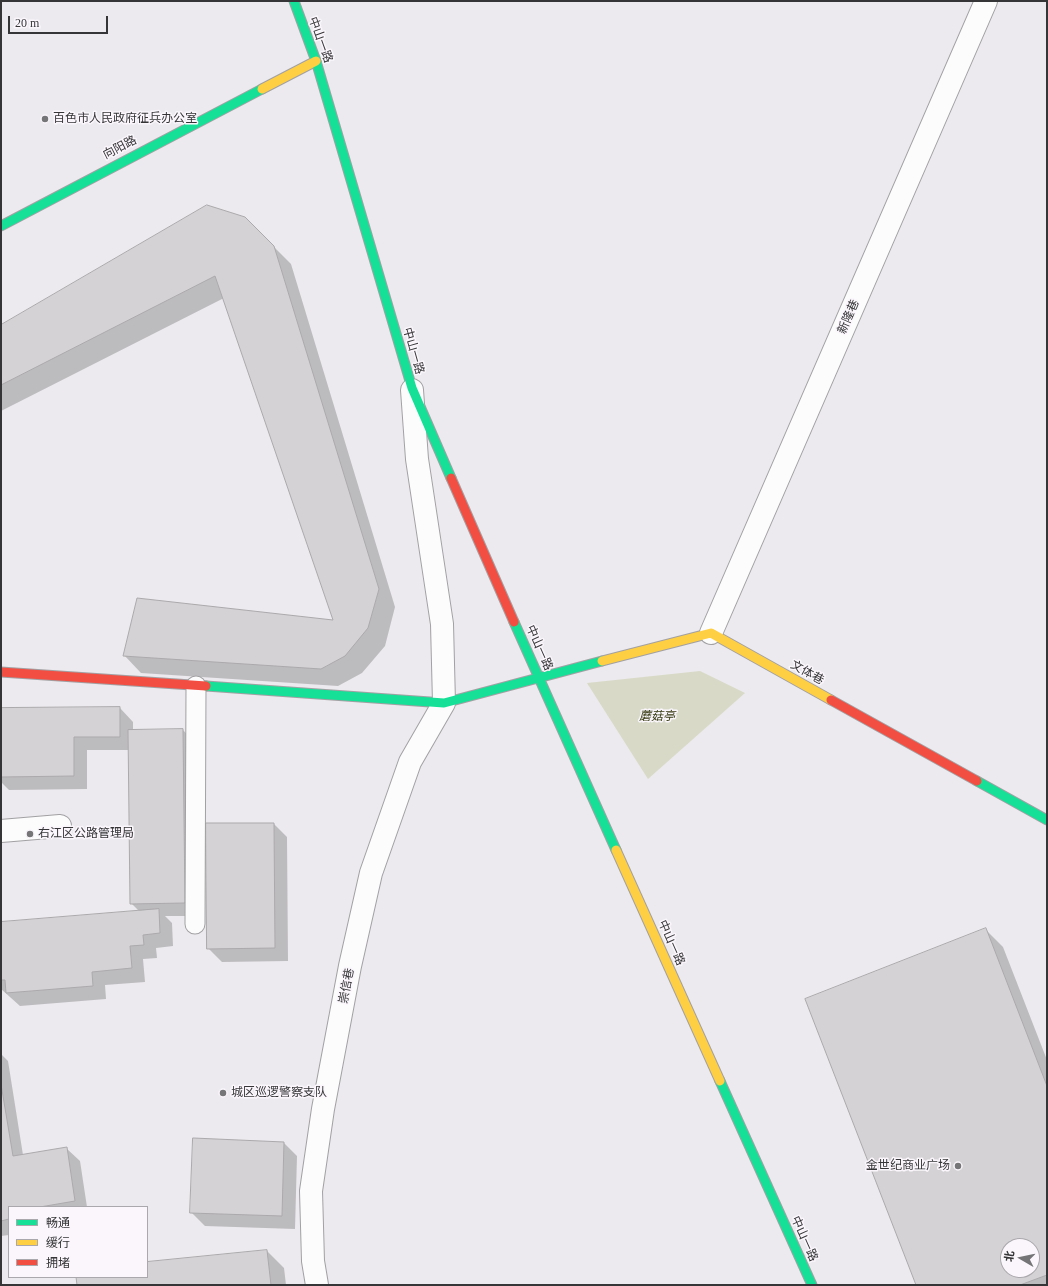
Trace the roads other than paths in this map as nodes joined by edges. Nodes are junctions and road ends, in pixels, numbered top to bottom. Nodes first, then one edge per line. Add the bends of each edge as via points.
1 (294, 1) edge
2 (986, 1) edge
3 (316, 61) junction
4 (1, 226) edge
5 (412, 388) junction
6 (712, 633) junction
7 (1, 672) edge
8 (538, 676) junction
9 (196, 686) junction
10 (444, 703) junction
11 (1047, 820) edge
12 (60, 826) dead end
13 (1, 831) edge
14 (194, 924) dead end
15 (317, 1285) edge
16 (812, 1285) edge

1 - 3 street, 中山一路
2 - 6 street, 新隆巷
3 - 4 street, 向阳路
3 - 5 street, 中山一路
5 - 8 street, 中山一路
5 - 10 street via 417,459 442,624
6 - 8 street
6 - 11 street, 文体巷
7 - 9 street
8 - 10 street
8 - 16 street, 中山一路
9 - 10 street
9 - 14 lane
10 - 15 street, 崇信巷 via 410,762 371,873 352,959 323,1109 311,1191 313,1261
12 - 13 street

